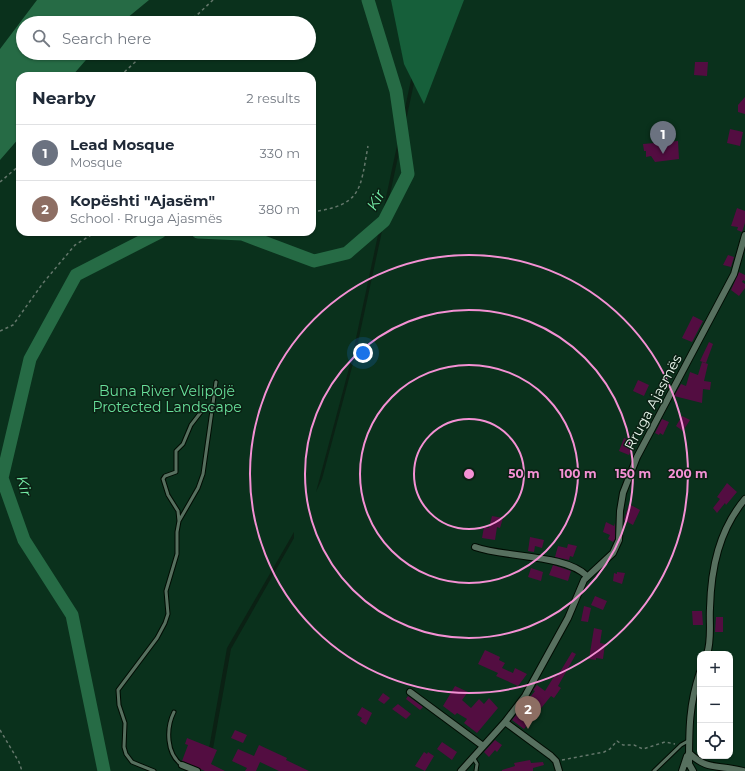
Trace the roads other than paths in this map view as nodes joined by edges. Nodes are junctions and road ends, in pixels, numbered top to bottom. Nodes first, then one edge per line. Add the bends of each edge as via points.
1 (745, 235) edge
2 (216, 382) dead end
3 (202, 412) dead end
4 (745, 499) edge
5 (180, 521) junction
6 (475, 547) dead end
7 (587, 576) junction
8 (707, 651) edge
9 (697, 682) edge
10 (410, 692) dead end
11 (174, 712) dead end
12 (505, 722) junction
13 (690, 740) junction
14 (483, 746) junction
15 (689, 753) junction
16 (473, 757) junction
17 (182, 765) joint
18 (154, 771) edge
19 (197, 771) edge
20 (461, 771) edge
21 (476, 771) edge
22 (559, 771) edge
23 (654, 771) edge
24 (682, 771) edge
25 (693, 771) edge
26 (744, 771) edge

1 - 7 street, Rruga Ajasmës via 734,274 637,457 623,493 616,546 609,558
2 - 5 lane via 203,474
3 - 5 lane via 189,428 183,444 177,450 176,472 163,479
4 - 8 street via 727,524 713,567 710,638
5 - 18 lane via 177,554 166,591 168,614 165,623 118,690 126,733 126,754 132,762
6 - 7 street via 514,556 552,560
7 - 12 street, Rruga Ajasmës via 568,618 531,686
9 - 13 street via 691,702
10 - 14 street
11 - 17 lane via 168,733 173,752
12 - 14 street, Rruga Ajasmës
12 - 22 street via 556,761
13 - 15 street
13 - 23 lane via 681,745
14 - 16 street, Rruga Ajasmës
15 - 24 street
15 - 25 street via 689,764
15 - 26 street via 697,766 704,770 731,768
16 - 20 street, Rruga Ajasmës
16 - 21 lane via 477,764
17 - 19 street

